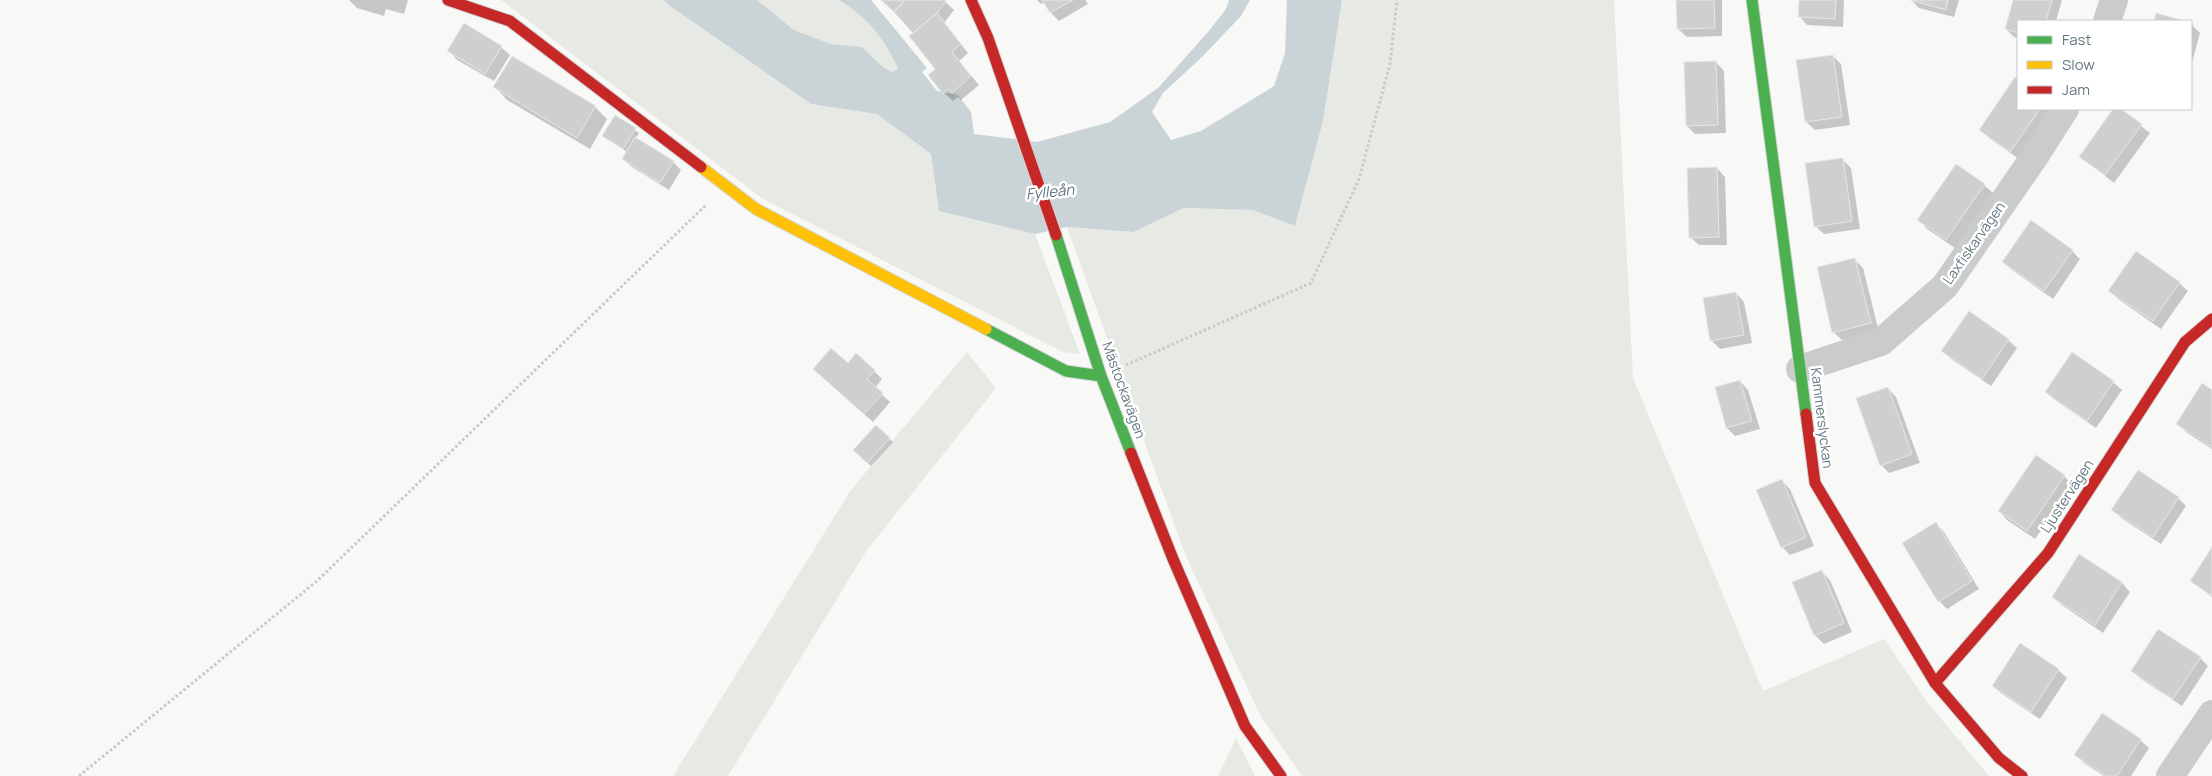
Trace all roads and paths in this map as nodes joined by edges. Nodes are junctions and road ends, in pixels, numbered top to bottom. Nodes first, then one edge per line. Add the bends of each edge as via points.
1 (448, 0) edge
2 (972, 0) edge
3 (1397, 0) edge
4 (1752, 0) edge
5 (2114, 0) edge
6 (2107, 20) edge
7 (2064, 110) edge
8 (726, 187) junction
9 (2212, 319) edge
10 (1800, 369) junction
11 (1101, 376) junction
12 (1936, 683) junction
13 (2212, 714) edge
14 (79, 776) edge
15 (1281, 776) edge
16 (2022, 776) edge
17 (2170, 776) edge

1 - 8 street via 510,22
2 - 11 street, Mästockavägen via 1068,269
3 - 11 path via 1390,64 1359,179 1311,283
4 - 10 street, Kammerslyckan
5 - 6 street
7 - 10 street, Laxfiskarvägen via 1945,286 1881,342
8 - 11 street via 756,210 1066,371
8 - 14 path via 317,581
9 - 12 street, Ljustervägen via 2185,342 2048,553
10 - 12 street, Kammerslyckan via 1815,483
11 - 15 street, Mästockavägen via 1173,558 1245,726
12 - 16 street, Kammerslyckan via 1999,758
13 - 17 street

